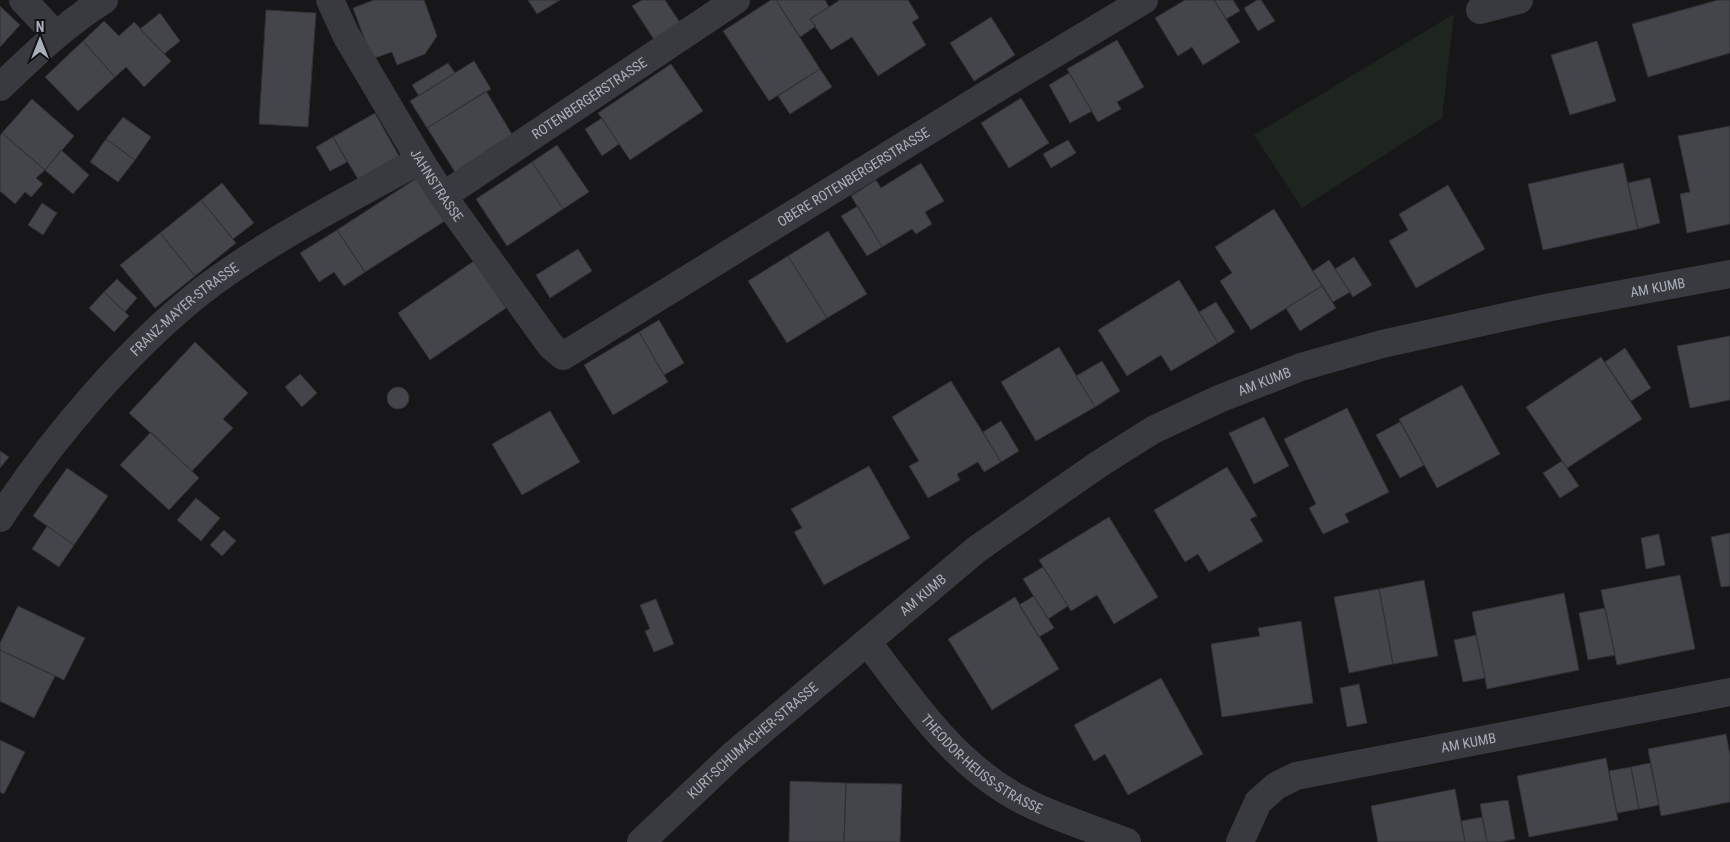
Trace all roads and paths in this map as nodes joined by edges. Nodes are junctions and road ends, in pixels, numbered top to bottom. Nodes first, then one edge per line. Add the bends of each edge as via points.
1 (23, 0) edge
2 (104, 0) edge
3 (330, 0) edge
4 (736, 0) edge
5 (1144, 0) edge
6 (1519, 0) edge
7 (1480, 10) dead end
8 (56, 35) junction
9 (0, 87) edge
10 (420, 160) junction
11 (443, 196) junction
12 (1730, 274) edge
13 (563, 356) joint
14 (0, 518) edge
15 (868, 643) junction
16 (1730, 692) edge
17 (641, 842) edge
18 (1127, 842) edge
19 (1240, 842) edge

1 - 8 street
2 - 8 street
3 - 10 street, JAHNSTRASSE via 346,35
4 - 11 street, ROTENBERGERSTRASSE
5 - 13 street, OBERE ROTENBERGERSTRASSE
6 - 7 street
8 - 9 street
10 - 11 street, JAHNSTRASSE
10 - 14 street, FRANZ-MAYER-STRASSE via 249,259 204,290 159,328 104,384 59,437
11 - 13 street, JAHNSTRASSE via 552,346
12 - 15 street, AM KUMB via 1546,308 1382,344 1302,367 1219,399 1153,430 1099,464 977,549
15 - 17 street, KURT-SCHUMACHER-STRASSE via 733,755
15 - 18 street, THEODOR-HEUSS-STRASSE via 922,715 958,754 990,781 1041,810
16 - 19 street, AM KUMB via 1296,776 1276,786 1258,802

